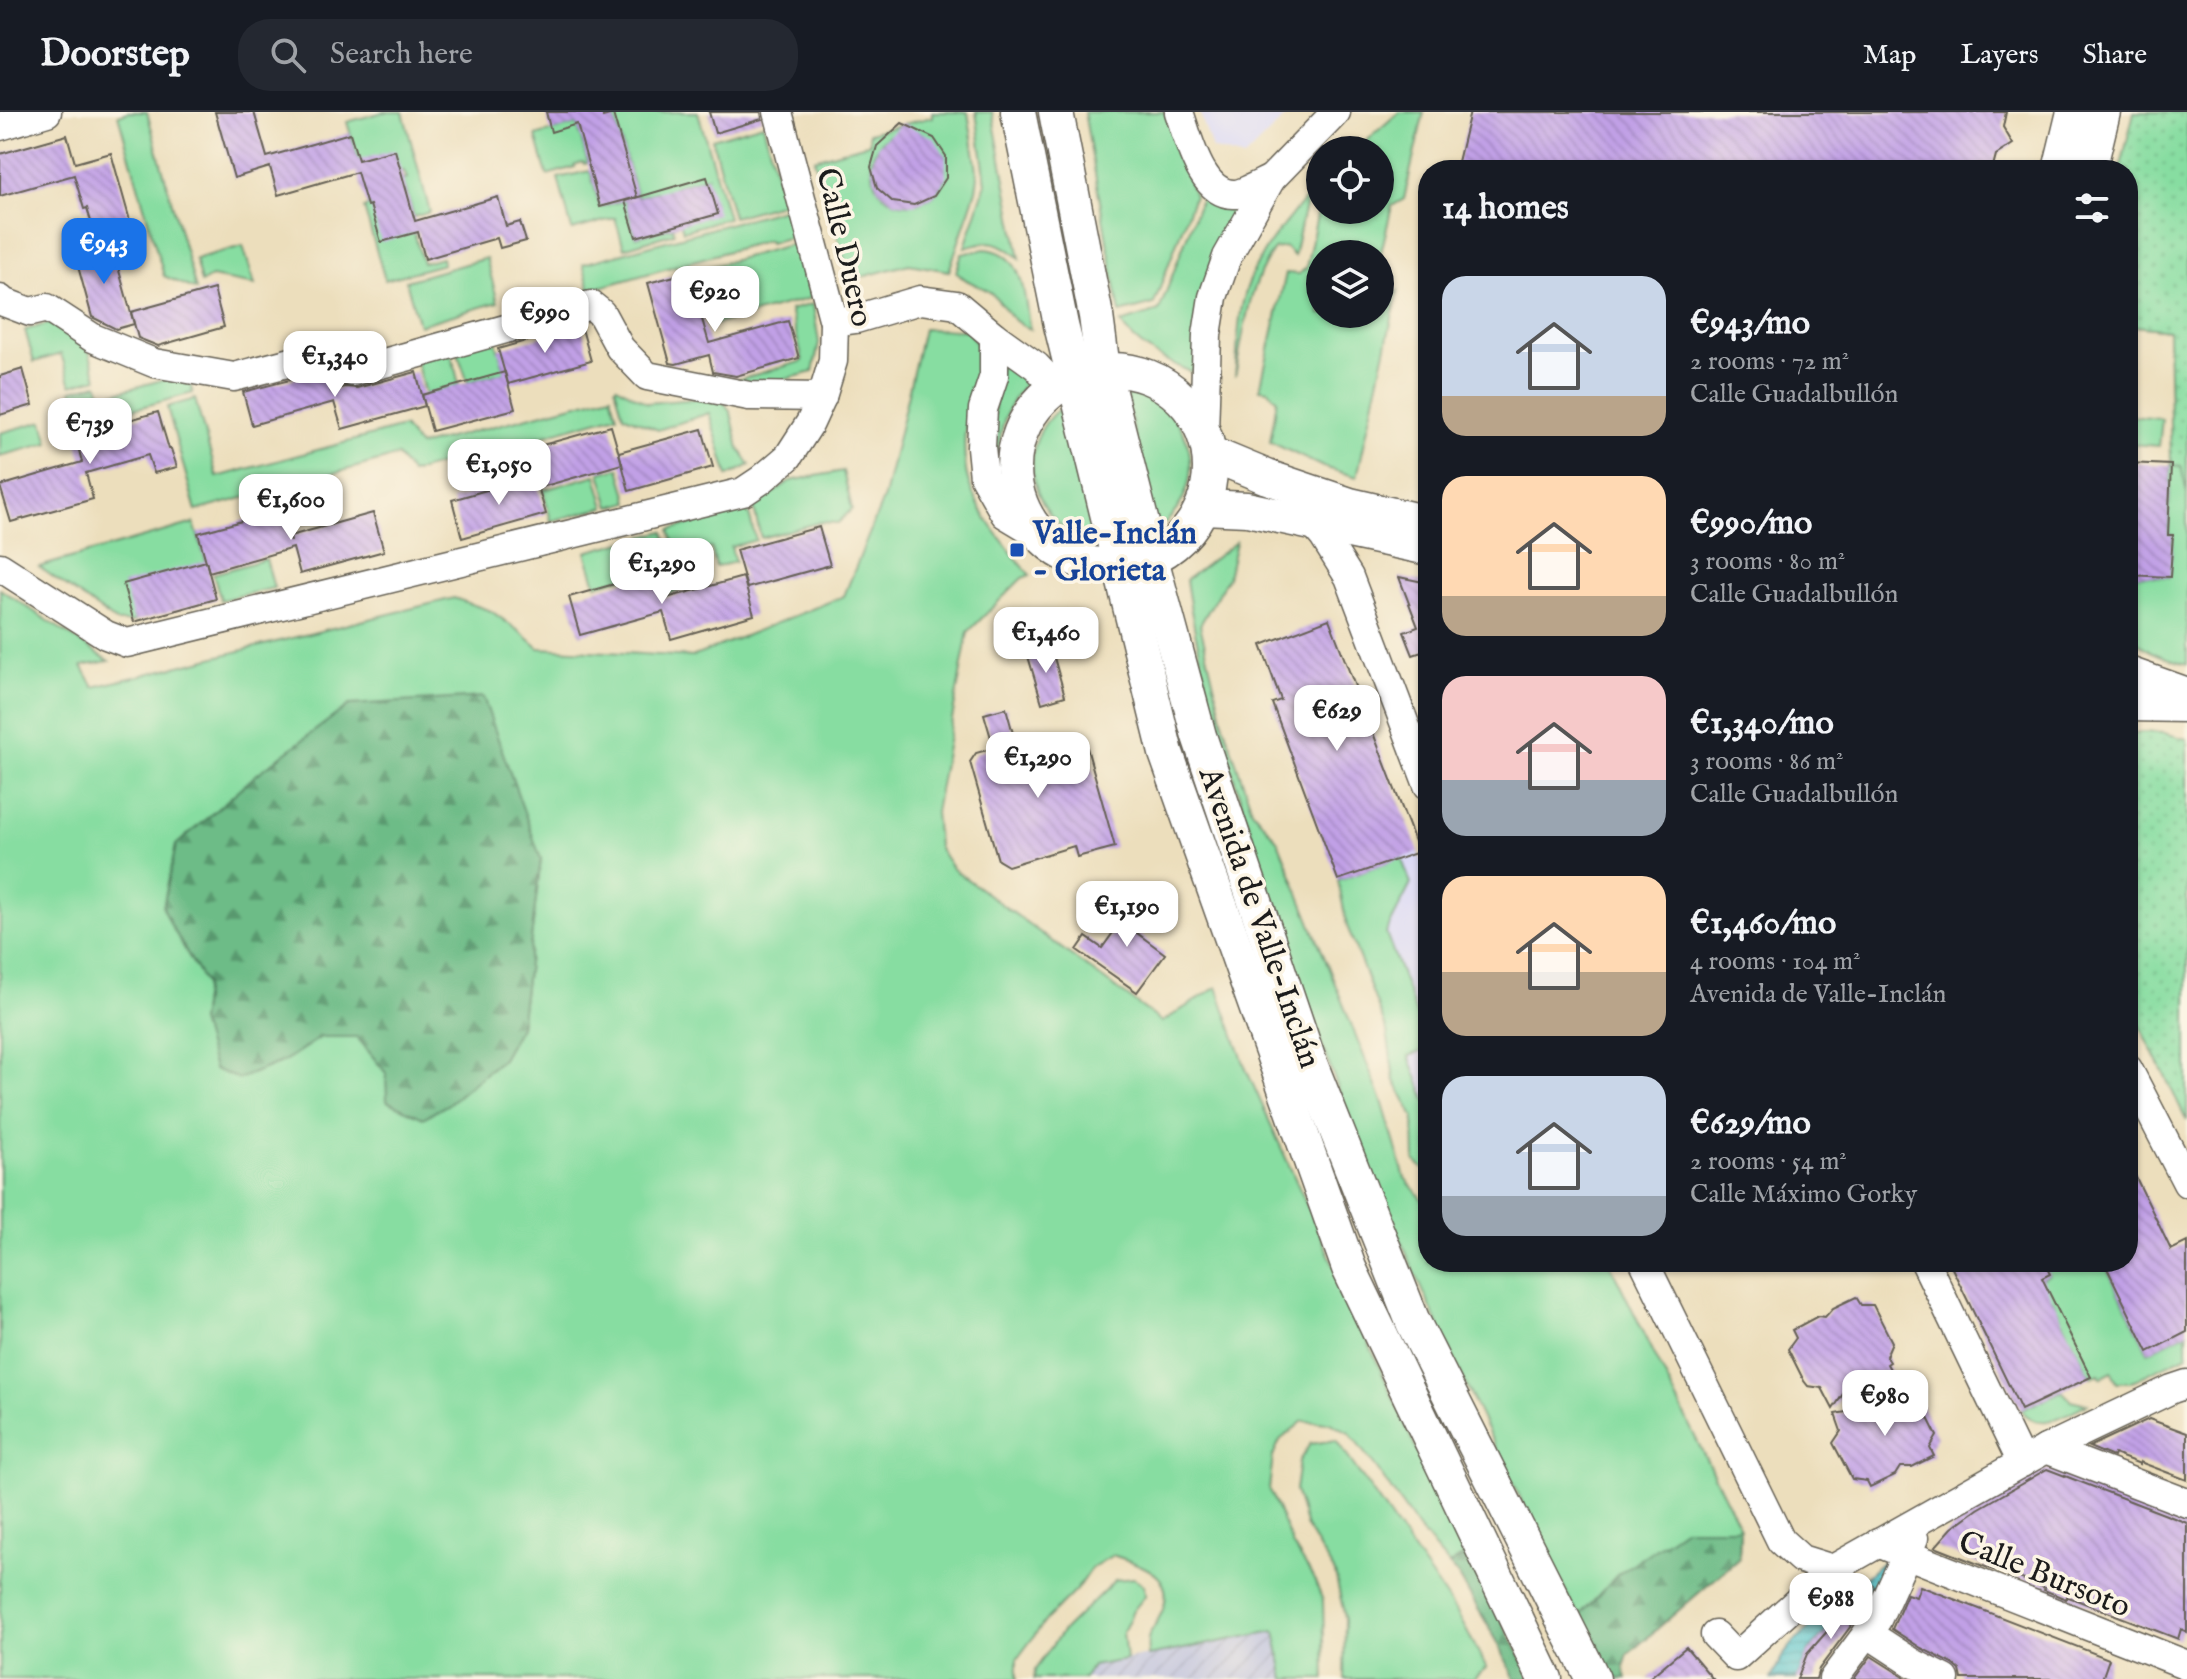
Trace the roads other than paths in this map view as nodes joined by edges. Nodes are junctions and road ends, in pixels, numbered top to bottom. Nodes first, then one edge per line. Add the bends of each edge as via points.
1 (47, 112) edge
2 (778, 112) edge
3 (1018, 112) edge
4 (1056, 112) edge
5 (1179, 112) edge
6 (1336, 112) edge
7 (2074, 112) edge
8 (2103, 112) edge
9 (0, 126) edge
10 (2062, 160) edge
11 (2091, 160) edge
12 (1271, 179) junction
13 (0, 299) edge
14 (834, 322) junction
15 (994, 336) junction
16 (1078, 378) junction
17 (822, 397) junction
18 (1206, 443) junction
19 (1203, 507) junction
20 (1418, 521) edge
21 (1312, 523) junction
22 (1040, 535) junction
23 (1387, 539) junction
24 (1418, 546) edge
25 (1135, 563) junction
26 (0, 567) edge
27 (1349, 577) junction
28 (2138, 678) edge
29 (2187, 695) edge
30 (2138, 705) edge
31 (2187, 705) edge
32 (1418, 759) edge
33 (2138, 1088) edge
34 (2187, 1183) edge
35 (1649, 1272) edge
36 (1931, 1272) edge
37 (2182, 1393) edge
38 (2034, 1456) junction
39 (2187, 1503) edge
40 (1941, 1508) junction
41 (1878, 1543) junction
42 (1906, 1554) junction
43 (1833, 1569) junction
44 (1867, 1633) junction
45 (1715, 1635) dead end
46 (2187, 1665) edge
47 (2156, 1667) edge
48 (1907, 1671) edge
49 (1545, 1679) edge
50 (1593, 1679) edge
51 (1833, 1679) edge
52 (1945, 1679) edge

1 - 9 street
2 - 14 street, Calle Duero
3 - 16 main road, Avenida de Valle-Inclán via 1057,310
4 - 16 main road, Avenida de Valle-Inclán via 1096,316
5 - 12 street via 1207,181 1217,189 1236,194
6 - 12 street
7 - 10 main road
8 - 11 main road
12 - 18 street via 1227,257 1213,297 1207,335
13 - 17 street via 30,312 47,308 93,338 154,363 234,377 318,355 352,372 591,305 647,376 749,396
14 - 15 street via 920,300 957,305
14 - 17 street, Calle Duero via 833,361
15 - 16 street via 1036,366
15 - 22 street via 994,376 983,409 984,477 1005,514
16 - 18 main road via 1128,370 1151,377 1190,407
16 - 22 main road via 1032,410 1018,440 1014,474 1021,506
16 - 25 main road, Avenida de Valle-Inclán
17 - 26 street, Calle Duero via 788,457 743,492 127,643
18 - 19 main road via 1210,481
18 - 20 main road via 1267,477
19 - 21 main road via 1247,509
19 - 25 main road via 1182,538
21 - 23 main road
21 - 27 street
22 - 25 main road via 1082,562
23 - 24 main road
23 - 27 street via 1364,546
25 - 49 main road, Avenida de Valle-Inclán via 1166,753 1349,1268
25 - 50 main road, Avenida de Valle-Inclán via 1309,1061 1413,1322
27 - 32 street
28 - 29 main road
30 - 31 main road
33 - 34 street
35 - 43 street via 1781,1541 1801,1559
36 - 38 street
37 - 38 street
38 - 39 street
38 - 40 street
40 - 41 street
40 - 42 street
41 - 42 street, Calle Bursoto
41 - 43 street
42 - 44 street
42 - 47 street, Calle Bursoto
43 - 45 street via 1736,1657
44 - 48 street
44 - 51 street
46 - 47 street, Calle Bursoto
48 - 52 street

